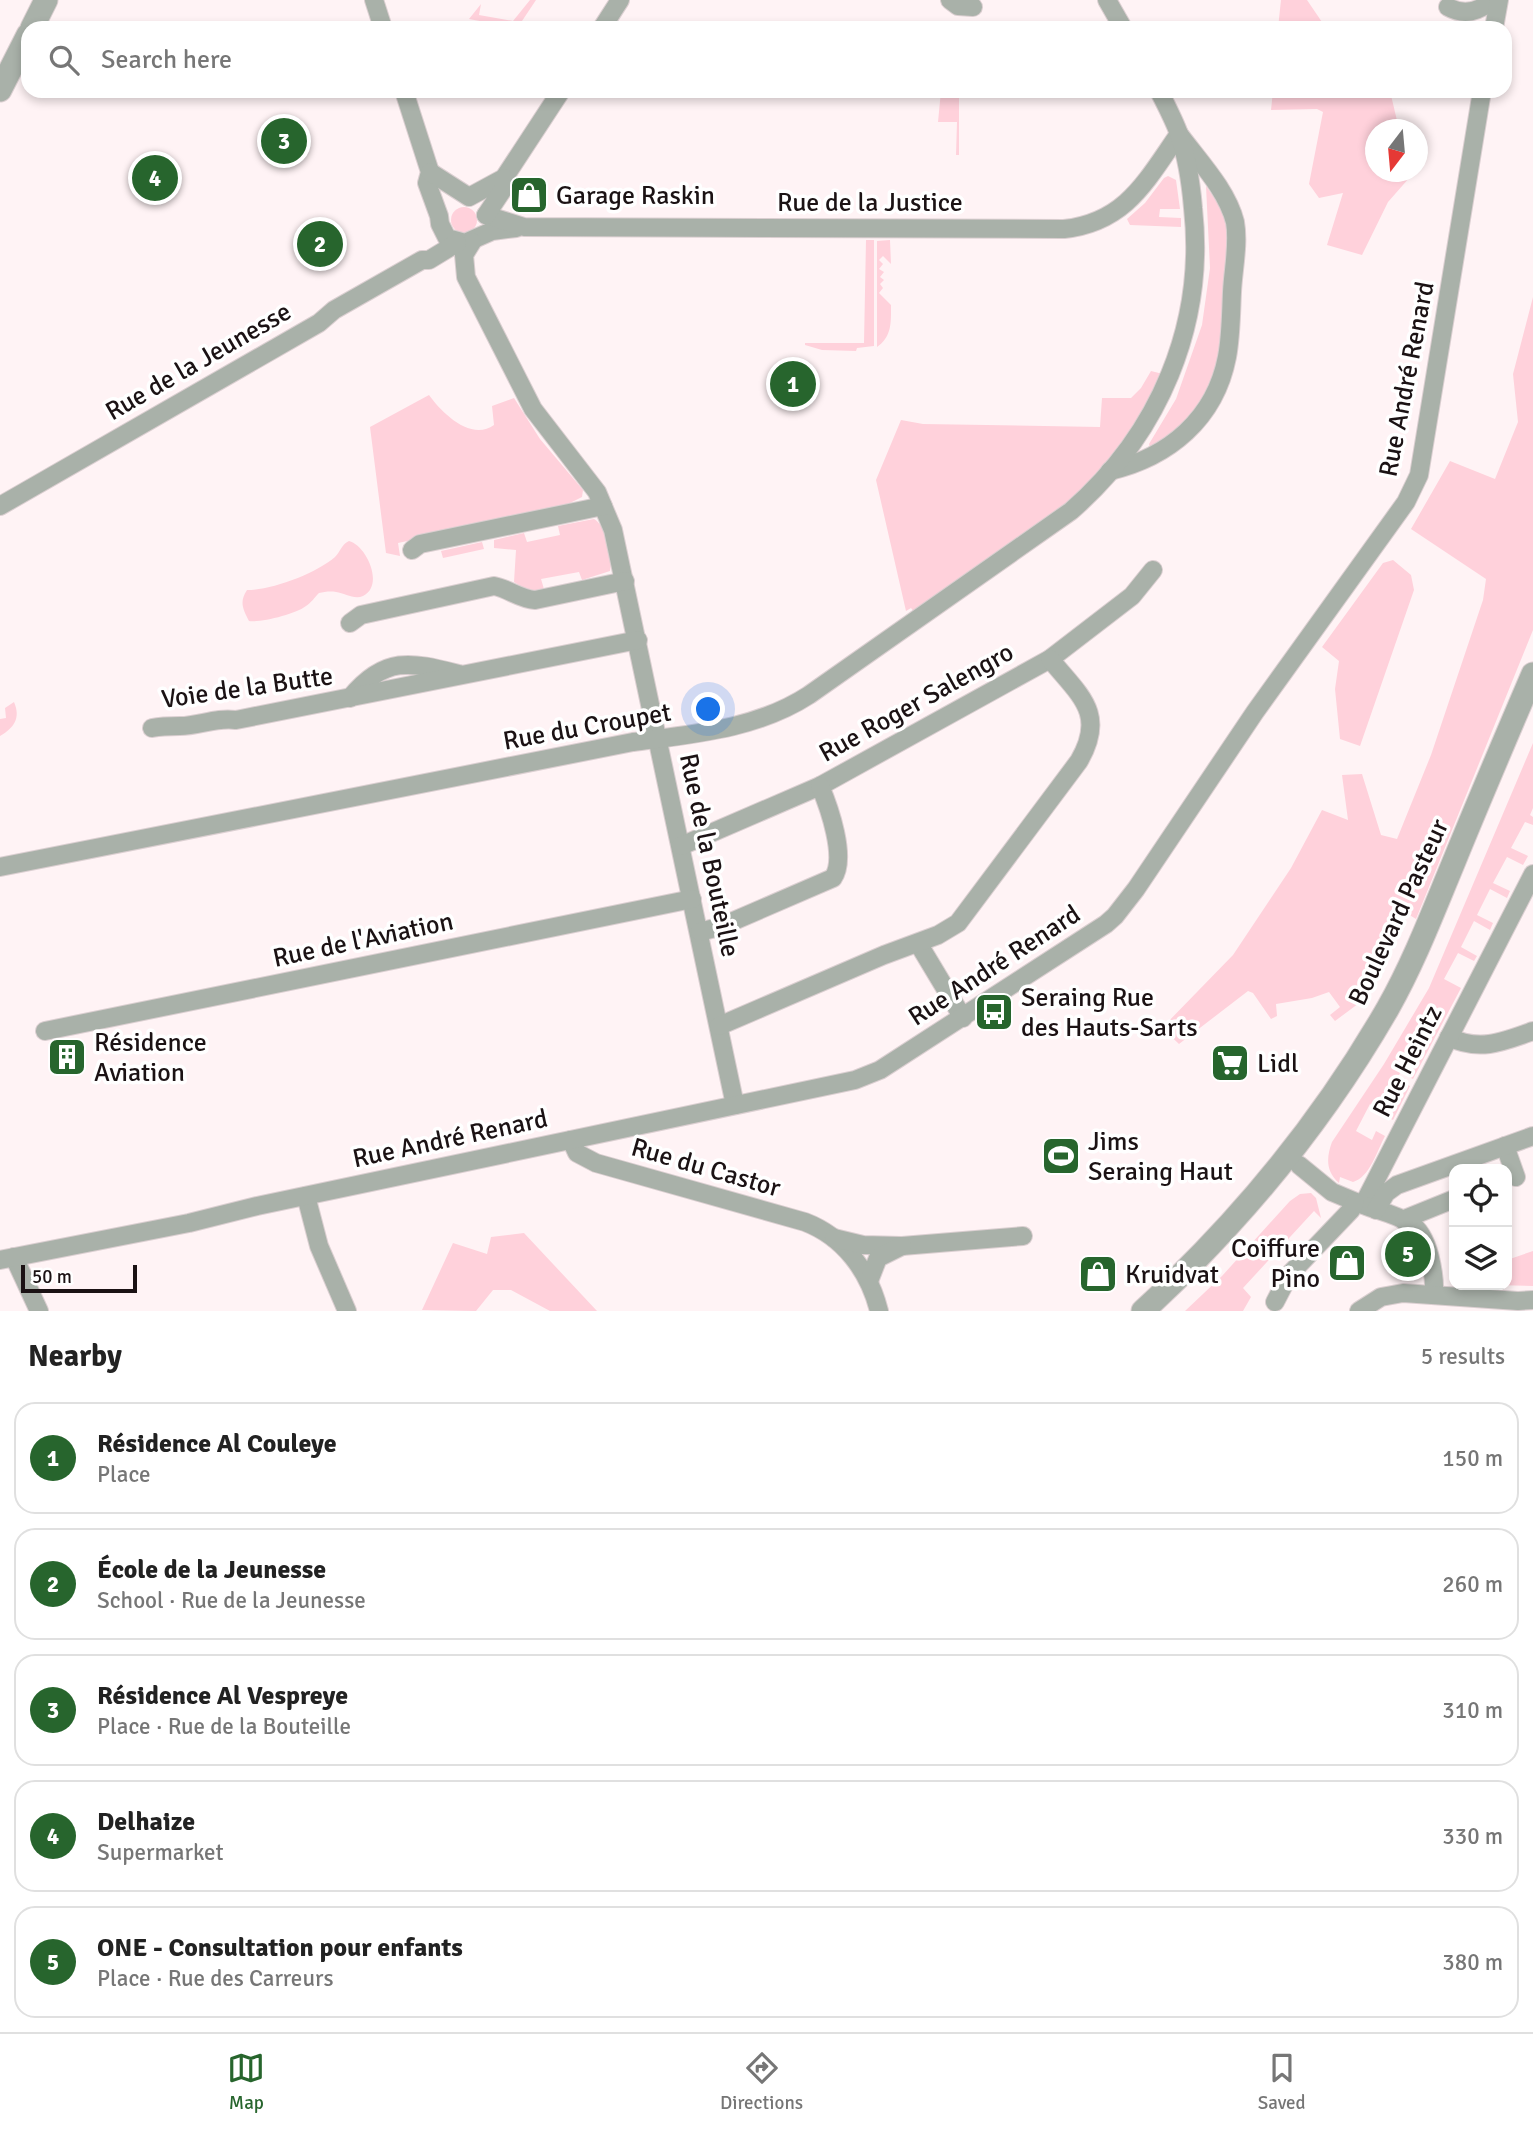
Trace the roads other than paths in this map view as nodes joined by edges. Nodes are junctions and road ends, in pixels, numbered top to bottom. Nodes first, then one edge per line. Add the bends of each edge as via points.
1 (46, 0) edge
2 (374, 0) edge
3 (620, 0) edge
4 (950, 0) edge
5 (1107, 0) edge
6 (1492, 0) edge
7 (1499, 0) edge
8 (1446, 3) edge
9 (973, 6) dead end
10 (36, 21) edge
11 (381, 21) edge
12 (606, 21) edge
13 (1119, 21) edge
14 (1455, 21) edge
15 (1495, 21) edge
16 (21, 50) edge
17 (0, 90) edge
18 (406, 98) edge
19 (557, 98) edge
20 (1162, 98) edge
21 (1475, 98) edge
22 (1481, 98) edge
23 (1477, 121) junction
24 (1179, 134) junction
25 (430, 172) junction
26 (501, 187) junction
27 (469, 197) junction
28 (486, 215) junction
29 (516, 225) junction
30 (455, 235) junction
31 (425, 260) junction
32 (461, 272) junction
33 (1110, 471) junction
34 (0, 506) edge
35 (603, 506) junction
36 (412, 550) dead end
37 (1153, 570) dead end
38 (625, 581) junction
39 (349, 623) dead end
40 (638, 640) junction
41 (1050, 659) junction
42 (1533, 674) edge
43 (1533, 709) edge
44 (152, 728) dead end
45 (658, 740) junction
46 (820, 786) junction
47 (681, 846) junction
48 (0, 867) edge
49 (1533, 874) edge
50 (692, 899) junction
51 (700, 932) junction
52 (918, 943) junction
53 (963, 1018) junction
54 (719, 1026) junction
55 (45, 1031) dead end
56 (1533, 1031) edge
57 (1449, 1037) junction
58 (736, 1105) junction
59 (1533, 1136) edge
60 (571, 1140) junction
61 (1298, 1142) junction
62 (1505, 1146) junction
63 (1299, 1165) junction
64 (1275, 1171) junction
65 (1519, 1176) edge
66 (306, 1196) junction
67 (1449, 1201) edge
68 (1365, 1205) junction
69 (1404, 1221) junction
70 (1023, 1236) dead end
71 (902, 1245) junction
72 (859, 1252) junction
73 (7, 1259) edge
74 (875, 1263) junction
75 (869, 1281) junction
76 (1434, 1295) junction
77 (1275, 1302) dead end
78 (1533, 1302) edge
79 (39, 1311) edge
80 (347, 1311) edge
81 (879, 1311) edge
82 (1143, 1311) edge
83 (1162, 1311) edge
84 (1359, 1311) edge
85 (1528, 1311) edge

1 - 10 street
2 - 11 street
3 - 12 street
4 - 9 street via 958,6
5 - 13 street
6 - 8 street via 1471,12 1455,11
7 - 15 street
8 - 14 street
16 - 17 street
18 - 25 street
19 - 26 street
20 - 24 street, Rue du Croupet
21 - 23 street
22 - 23 street, Rue André Renard
23 - 53 street, Rue André Renard via 1426,442 1414,487 1115,916
24 - 29 street, Rue de la Justice via 1131,200 1098,222 1079,228
24 - 33 street, Rue du Croupet via 1195,220 1191,310 1159,401
24 - 33 street, Rue du Croupet via 1215,183 1235,222 1227,355 1207,408 1183,435 1155,455
25 - 27 street
25 - 30 street via 427,183
26 - 27 street
26 - 28 street
26 - 29 street via 501,211
27 - 28 street
27 - 30 street via 453,198 442,209
28 - 29 street, Rue de la Justice
28 - 30 street via 486,225
29 - 30 street, Rue de la Justice
30 - 31 street, Rue de la Jeunesse
30 - 31 street via 436,240
30 - 32 street via 464,255
31 - 32 street
31 - 34 street, Rue de la Jeunesse
32 - 35 street, Rue de la Bouteille via 533,409
33 - 45 street, Rue du Croupet via 1052,525 792,706 751,722
35 - 36 street via 420,544
35 - 38 street, Rue de la Bouteille
37 - 41 street, Rue Roger Salengro via 1132,596
38 - 39 street via 535,600 494,586 361,615
38 - 40 street, Rue de la Bouteille
40 - 44 street, Voie de la Butte via 236,720
40 - 45 street, Rue de la Bouteille
41 - 46 street, Rue Roger Salengro
41 - 52 street via 1090,713 1093,728 1087,748 965,915 951,929
42 - 61 street, Boulevard Pasteur via 1410,965 1368,1040
43 - 63 street, Boulevard Pasteur via 1413,990 1355,1086
45 - 47 street, Rue de la Bouteille
45 - 48 street, Rue du Croupet
46 - 47 street, Rue Roger Salengro
46 - 51 street via 839,859 833,878
47 - 50 street, Rue de la Bouteille
49 - 57 street, Rue Heintz
50 - 51 street, Rue de la Bouteille
50 - 55 street, Rue de l'Aviation
51 - 54 street, Rue de la Bouteille
52 - 53 street
52 - 54 street
53 - 58 street, Rue André Renard via 867,1076
54 - 58 street, Rue de la Bouteille
56 - 57 street via 1487,1046 1466,1045
57 - 68 street, Rue Heintz
58 - 60 street, Rue André Renard
59 - 62 street
60 - 66 street, Rue André Renard
60 - 72 street, Rue du Castor via 577,1153 596,1163 805,1222
61 - 63 street
61 - 64 street, Boulevard Pasteur
62 - 65 street
62 - 68 street via 1397,1185
63 - 64 street
63 - 68 street via 1332,1192
63 - 83 street, Boulevard Pasteur via 1214,1262
64 - 82 street, Boulevard Pasteur via 1214,1241
66 - 73 street, Rue André Renard
66 - 80 street via 319,1246
67 - 69 street
68 - 69 street
68 - 77 street via 1351,1210 1289,1275
69 - 76 street via 1419,1230 1432,1267
70 - 71 street
71 - 72 street
71 - 74 street
72 - 74 street via 865,1264
72 - 75 street, Rue du Castor
73 - 79 street
74 - 75 street
75 - 81 street, Rue du Castor
76 - 78 street
76 - 84 street via 1392,1294
78 - 85 street

